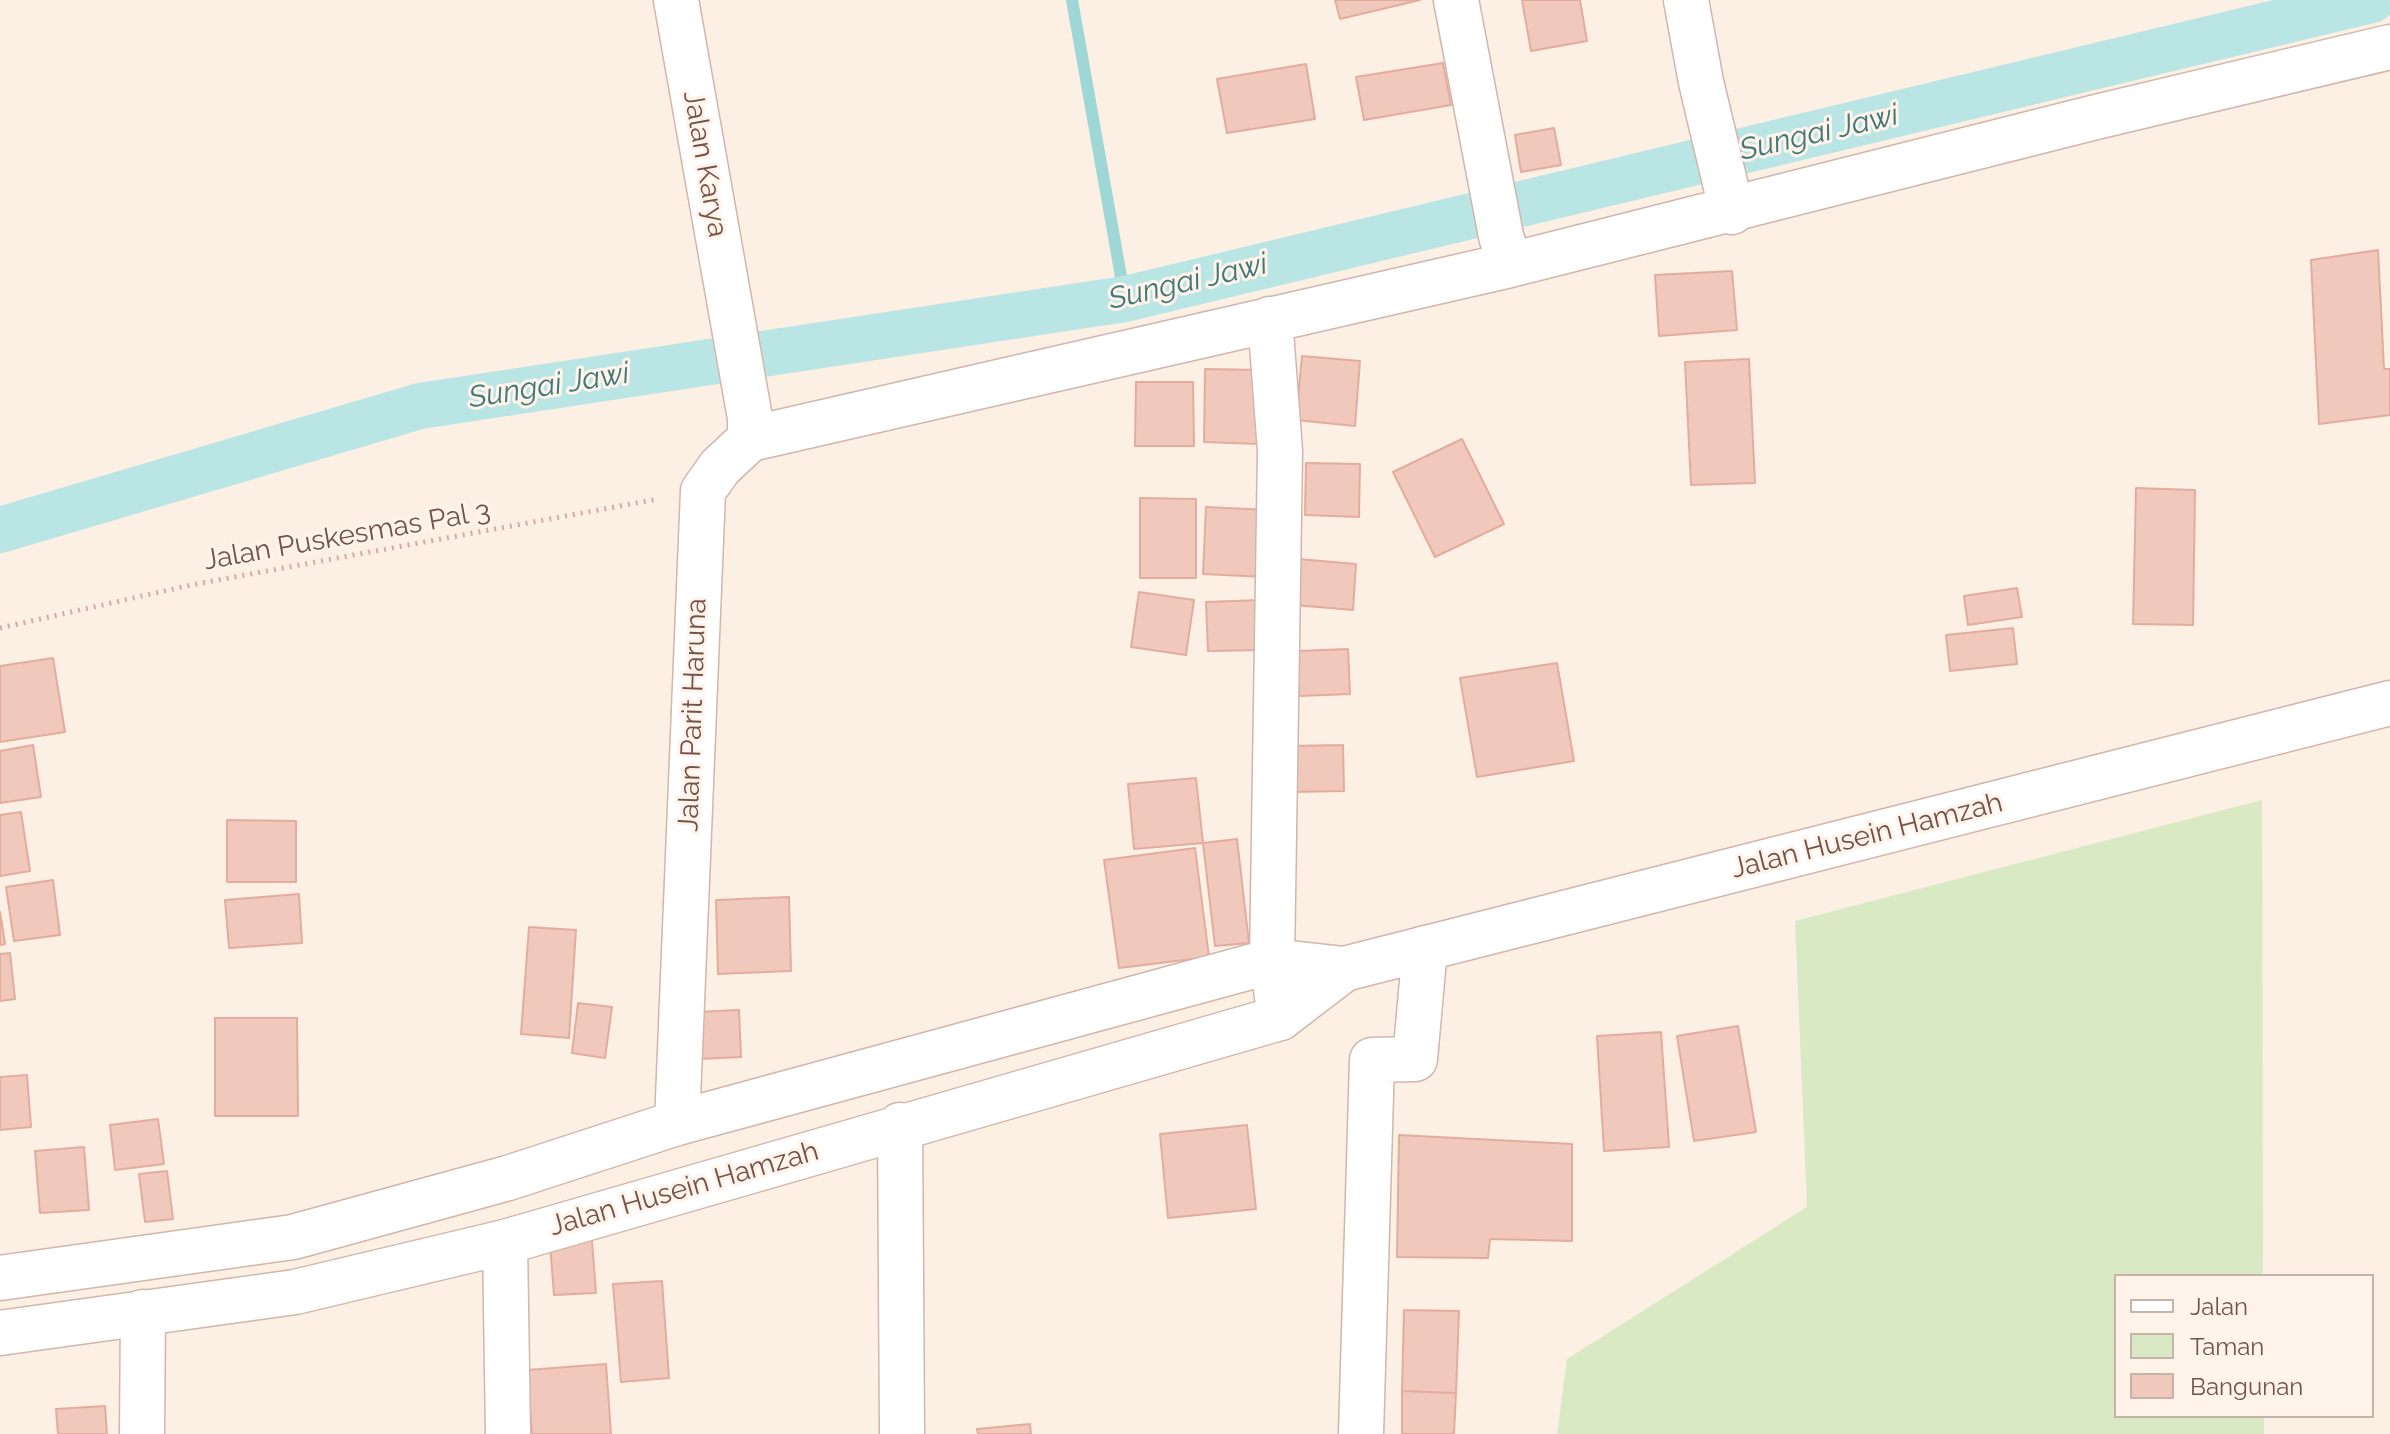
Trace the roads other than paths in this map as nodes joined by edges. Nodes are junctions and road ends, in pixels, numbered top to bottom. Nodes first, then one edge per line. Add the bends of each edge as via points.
1 (676, 0) edge
2 (1456, 0) edge
3 (1686, 0) edge
4 (2390, 47) edge
5 (1729, 195) junction
6 (1506, 250) junction
7 (1270, 319) junction
8 (750, 428) junction
9 (2390, 703) edge
10 (1425, 948) junction
11 (1272, 961) junction
12 (1344, 969) junction
13 (1280, 1018) junction
14 (677, 1123) junction
15 (900, 1125) junction
16 (505, 1242) junction
17 (0, 1278) edge
18 (143, 1312) junction
19 (0, 1333) edge
20 (142, 1434) edge
21 (508, 1434) edge
22 (902, 1434) edge
23 (1361, 1434) edge

1 - 8 street, Jalan Karya
2 - 6 street
3 - 5 street
4 - 5 street via 2096,117
5 - 6 street
6 - 7 street
7 - 8 street
7 - 11 street via 1281,553
8 - 14 street, Jalan Parit Haruna via 703,491
9 - 10 street, Jalan Husein Hamzah
10 - 12 street, Jalan Husein Hamzah
10 - 23 street via 1415,1059 1372,1060
11 - 12 street, Jalan Husein Hamzah
11 - 13 street
11 - 14 street, Jalan Husein Hamzah
12 - 13 street, Jalan Husein Hamzah
13 - 15 street, Jalan Husein Hamzah
14 - 17 street, Jalan Husein Hamzah via 508,1178 293,1237
15 - 16 street, Jalan Husein Hamzah
15 - 22 street
16 - 18 street, Jalan Husein Hamzah via 295,1292
16 - 21 street
18 - 19 street, Jalan Husein Hamzah
18 - 20 street

